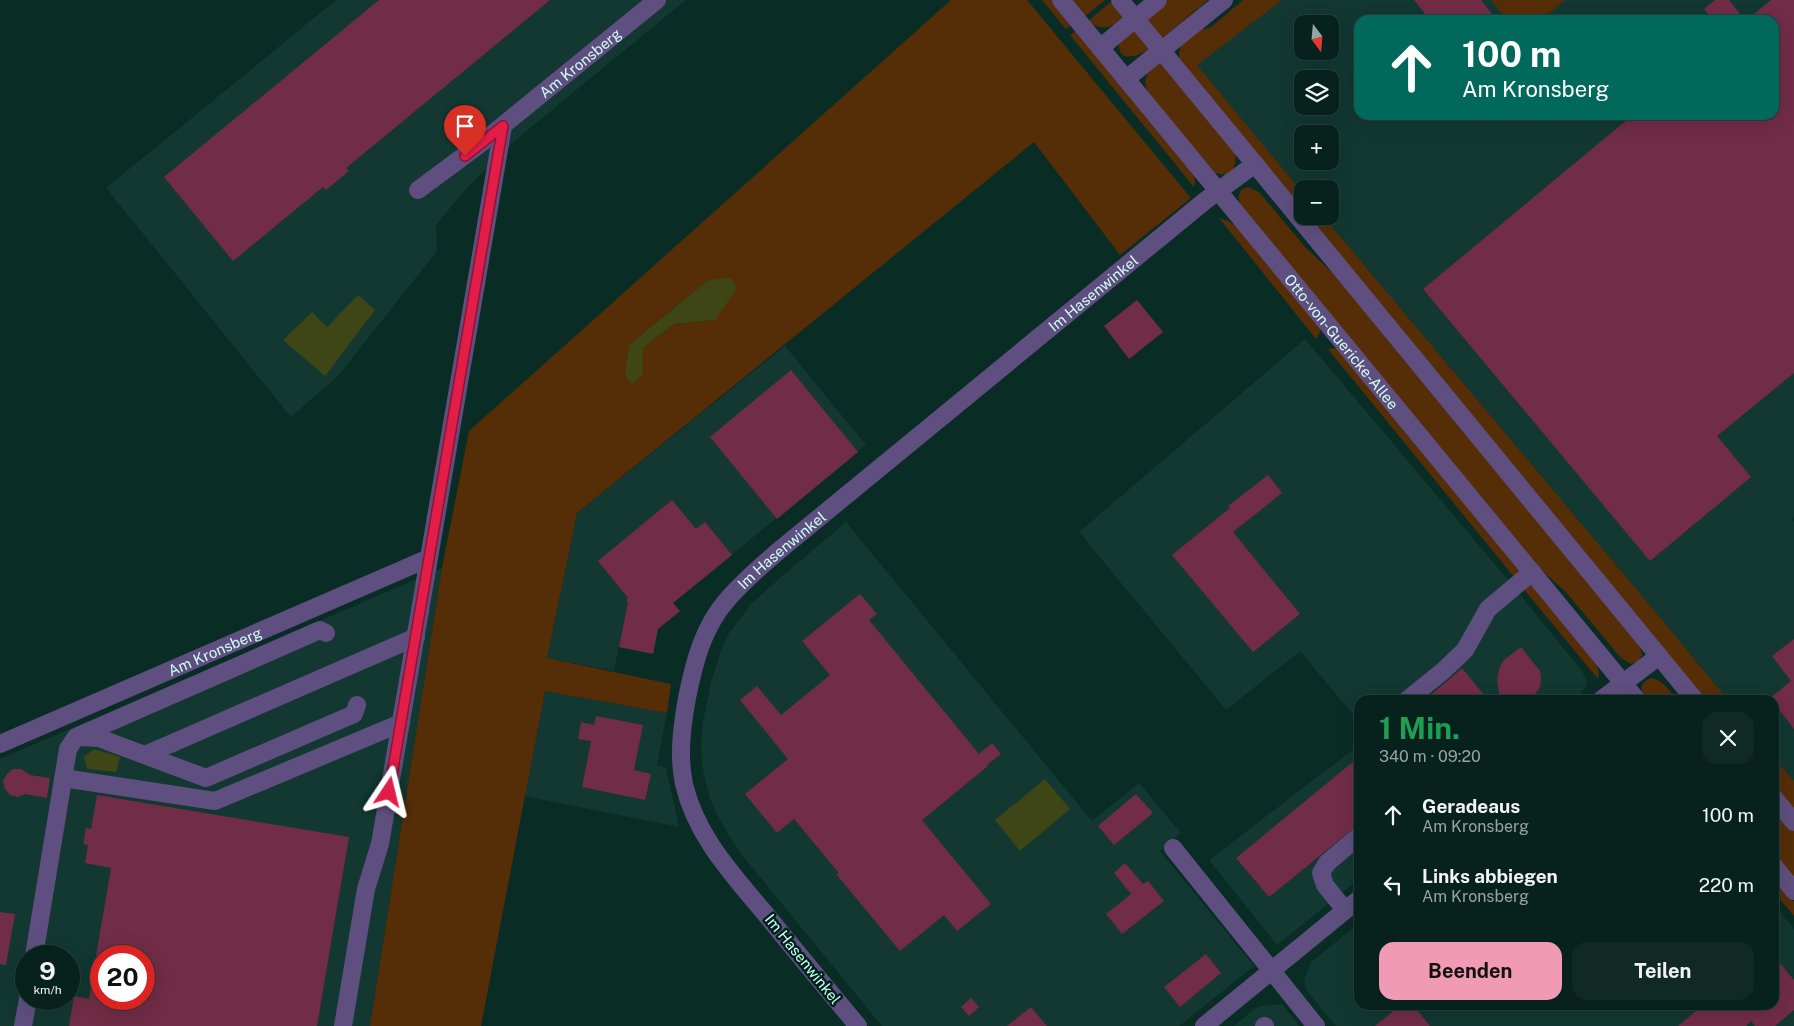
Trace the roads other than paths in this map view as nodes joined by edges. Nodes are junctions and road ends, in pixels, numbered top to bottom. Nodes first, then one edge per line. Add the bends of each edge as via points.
1 (657, 0) edge
2 (1061, 0) edge
3 (1120, 0) edge
4 (1158, 0) edge
5 (1224, 0) edge
6 (1136, 18) junction
7 (1100, 48) junction
8 (1162, 50) junction
9 (1126, 79) junction
10 (503, 126) junction
11 (1255, 164) junction
12 (418, 190) dead end
13 (1218, 191) junction
14 (428, 566) junction
15 (1532, 572) junction
16 (326, 633) dead end
17 (416, 637) junction
18 (1659, 656) junction
19 (1623, 683) junction
20 (1413, 695) edge
21 (1607, 695) edge
22 (1633, 695) edge
23 (1691, 695) edge
24 (357, 705) dead end
25 (401, 723) junction
26 (76, 736) junction
27 (0, 744) edge
28 (145, 755) junction
29 (63, 778) junction
30 (1779, 804) edge
31 (1794, 822) edge
32 (1354, 840) edge
33 (1173, 848) dead end
34 (1779, 872) edge
35 (1794, 891) edge
36 (1352, 905) edge
37 (36, 945) edge
38 (1271, 972) junction
39 (26, 1010) edge
40 (23, 1026) edge
41 (343, 1026) edge
42 (858, 1026) edge
43 (1204, 1026) edge
44 (1316, 1026) edge

1 - 10 street, Am Kronsberg
2 - 7 street, Otto-von-Guericke-Allee
3 - 6 street
4 - 6 street
5 - 8 street
6 - 7 street
6 - 8 street
7 - 9 street, Otto-von-Guericke-Allee
8 - 9 street
8 - 11 street
9 - 13 street, Otto-von-Guericke-Allee
10 - 12 street, Am Kronsberg
10 - 14 street
11 - 13 street, Im Hasenwinkel
11 - 18 street
13 - 15 street, Otto-von-Guericke-Allee
13 - 42 street, Im Hasenwinkel via 776,553 725,602 707,630 692,676 681,746 681,767 692,811 724,863
14 - 17 street
14 - 27 street, Am Kronsberg
15 - 19 street, Otto-von-Guericke-Allee
15 - 20 street via 1488,609 1465,650
16 - 26 street via 320,630
17 - 25 street
17 - 28 street
18 - 19 street
18 - 23 street
19 - 21 street
19 - 22 street, Otto-von-Guericke-Allee
24 - 28 street via 354,714 206,778
25 - 29 street via 216,801
25 - 41 street via 380,844 366,889
26 - 28 street via 99,738
26 - 29 street via 68,749
29 - 37 street
30 - 31 street
32 - 36 street via 1327,863 1321,873 1325,885
33 - 38 street
34 - 35 street
36 - 38 street
38 - 43 street
38 - 44 street
39 - 40 street

